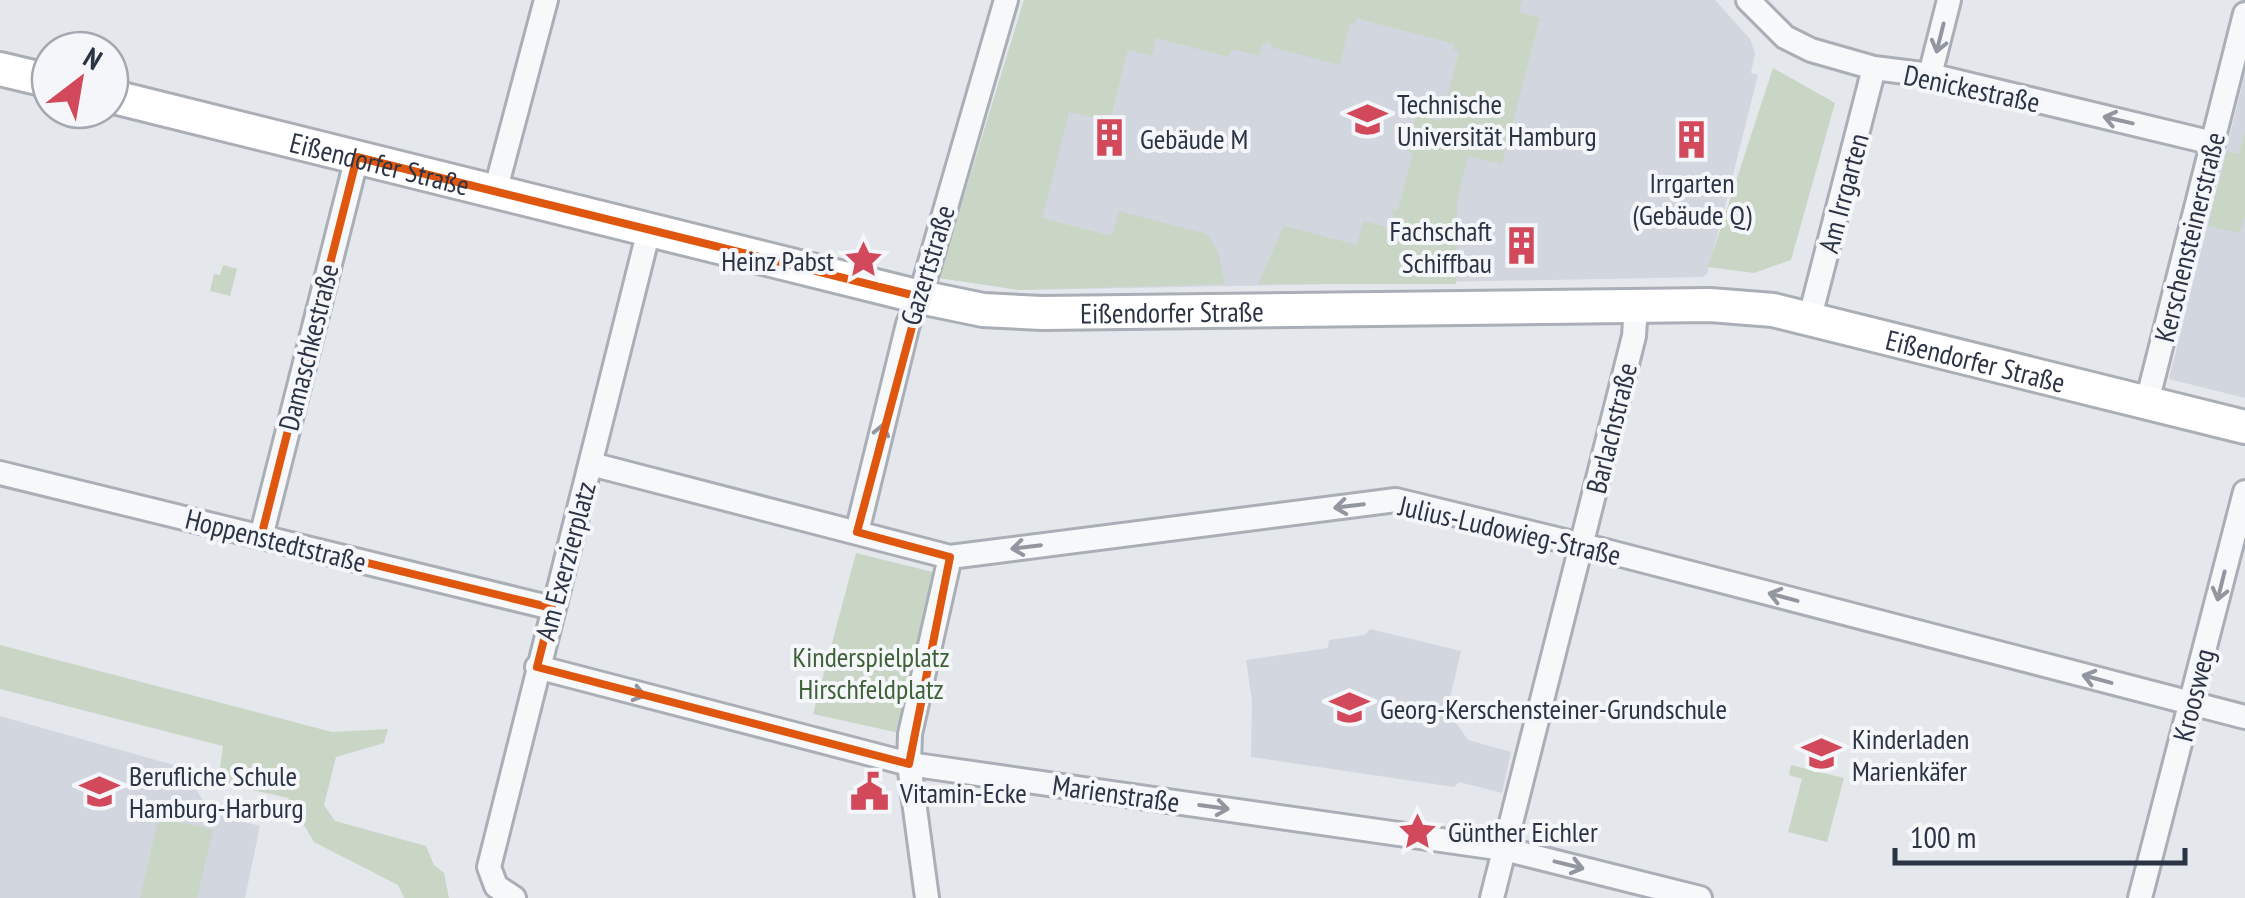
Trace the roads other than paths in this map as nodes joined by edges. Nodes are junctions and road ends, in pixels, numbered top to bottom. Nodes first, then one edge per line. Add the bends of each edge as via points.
1 (546, 0) edge
2 (1006, 0) edge
3 (1748, 0) edge
4 (1949, 0) edge
5 (2245, 14) edge
6 (1874, 68) junction
7 (0, 69) edge
8 (30, 76) edge
9 (1930, 76) junction
10 (130, 101) edge
11 (2213, 143) junction
12 (357, 157) junction
13 (495, 192) junction
14 (649, 230) junction
15 (920, 297) junction
16 (1636, 306) junction
17 (1810, 317) junction
18 (2147, 402) junction
19 (2245, 427) edge
20 (590, 464) junction
21 (0, 473) edge
22 (2245, 492) edge
23 (857, 532) junction
24 (261, 536) junction
25 (1582, 546) junction
26 (950, 557) junction
27 (552, 608) junction
28 (537, 667) junction
29 (2192, 704) junction
30 (2245, 717) edge
31 (910, 764) junction
32 (1504, 849) junction
33 (507, 894) edge
34 (927, 898) edge
35 (1492, 898) edge
36 (1700, 898) edge
37 (2140, 898) edge

1 - 13 street
2 - 15 street, Gazertstraße
3 - 6 street, Denickestraße via 1798,44
4 -> 9 street
5 - 11 street, Kerschensteinerstraße
6 - 9 street, Denickestraße
6 - 17 street, Am Irrgarten
7 - 8 main road
11 -> 9 street, Denickestraße
10 - 12 main road, Eißendorfer Straße
11 - 18 street, Kerschensteinerstraße
12 - 13 main road, Eißendorfer Straße
12 - 24 street, Damaschkestraße
13 - 14 main road, Eißendorfer Straße
14 - 15 main road, Eißendorfer Straße
14 - 20 street, Am Exerzierplatz
15 - 16 main road, Eißendorfer Straße via 1042,313
23 -> 15 street, Gazertstraße
16 - 17 main road, Eißendorfer Straße via 1710,305
16 - 25 street, Barlachstraße
17 - 18 main road, Eißendorfer Straße
18 - 19 main road, Eißendorfer Straße
20 - 23 street, Julius-Ludowieg-Straße
20 - 27 street, Am Exerzierplatz
21 - 24 street, Hoppenstedtstraße
22 -> 29 street, Kroosweg
23 - 26 street, Julius-Ludowieg-Straße
24 - 27 street, Hoppenstedtstraße
25 -> 26 street, Julius-Ludowieg-Straße via 1396,500
29 -> 25 street, Julius-Ludowieg-Straße
25 - 32 street, Barlachstraße
26 - 31 street via 910,734
27 - 28 street, Am Exerzierplatz
28 -> 31 street, Marienstraße
28 - 33 street, Am Exerzierplatz via 489,866
29 - 30 street, Julius-Ludowieg-Straße
29 - 37 street, Kroosweg
31 -> 32 street, Marienstraße
31 - 34 street
32 - 35 street, Barlachstraße
32 -> 36 street, Marienstraße

